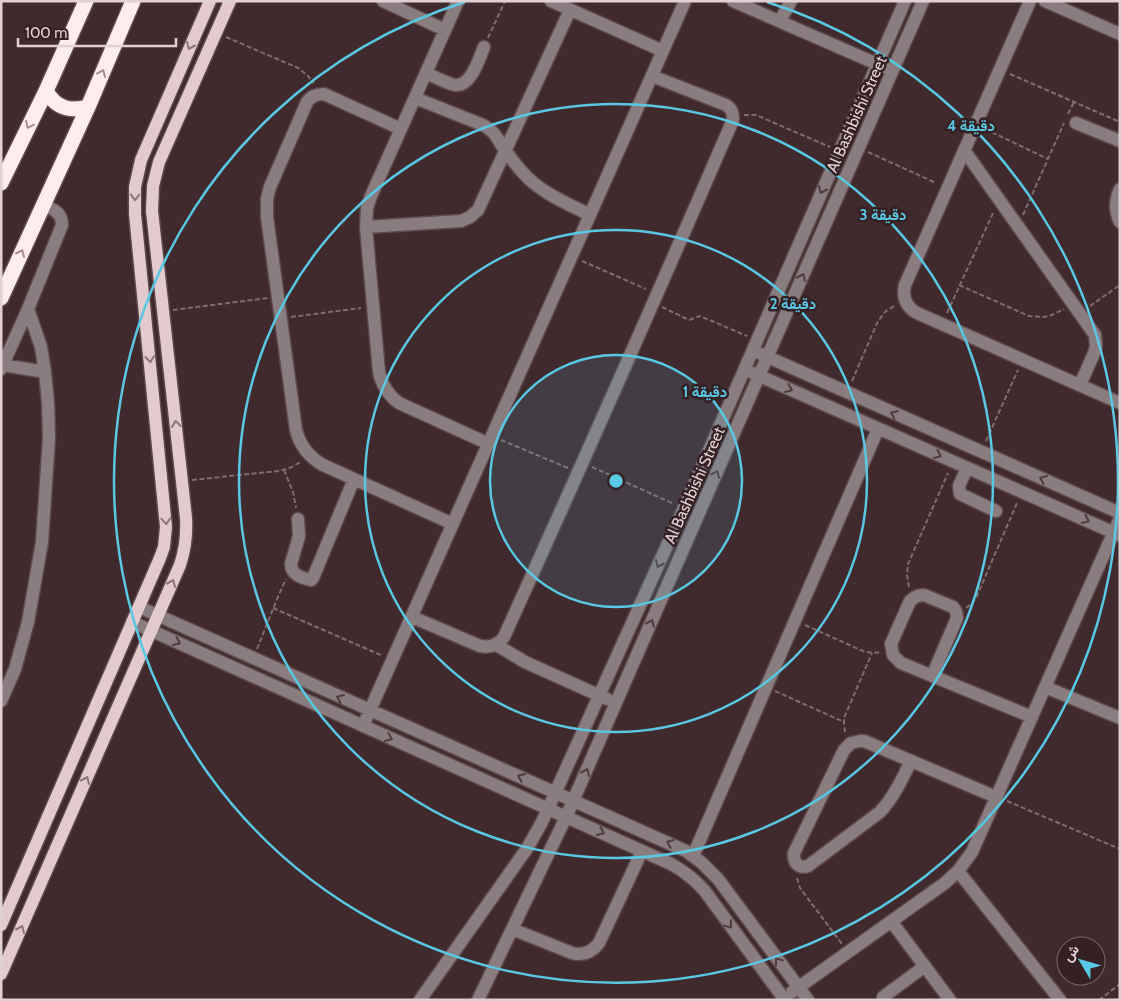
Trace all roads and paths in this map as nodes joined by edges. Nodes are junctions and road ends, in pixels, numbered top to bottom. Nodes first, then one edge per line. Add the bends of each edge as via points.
1 (86, 1) edge
2 (132, 1) edge
3 (210, 1) edge
4 (230, 1) edge
5 (383, 1) edge
6 (458, 1) edge
7 (505, 1) edge
8 (551, 1) edge
9 (685, 1) edge
10 (733, 1) edge
11 (791, 1) edge
12 (905, 1) edge
13 (923, 1) edge
14 (1030, 1) edge
15 (1045, 1) edge
16 (570, 10) junction
17 (780, 21) junction
18 (445, 30) junction
19 (216, 33) junction
20 (1120, 34) edge
21 (484, 47) joint
22 (663, 51) junction
23 (878, 64) junction
24 (1000, 69) junction
25 (893, 71) junction
26 (426, 73) junction
27 (652, 76) junction
28 (46, 91) junction
29 (320, 94) junction
30 (415, 98) junction
31 (1074, 102) junction
32 (88, 106) junction
33 (733, 120) junction
34 (1120, 122) edge
35 (1076, 123) dead end
36 (975, 125) junction
37 (401, 129) junction
38 (1120, 141) edge
39 (859, 148) junction
40 (505, 150) junction
41 (964, 150) junction
42 (840, 151) junction
43 (1048, 158) junction
44 (1, 183) edge
45 (948, 188) junction
46 (1120, 188) edge
47 (1000, 199) junction
48 (43, 205) junction
49 (590, 215) junction
50 (1120, 222) edge
51 (1018, 226) junction
52 (366, 227) junction
53 (572, 257) junction
54 (960, 285) junction
55 (1120, 285) edge
56 (278, 297) junction
57 (1, 298) edge
58 (655, 299) junction
59 (906, 302) junction
60 (1072, 302) junction
61 (373, 306) junction
62 (28, 309) junction
63 (163, 312) junction
64 (1080, 314) junction
65 (281, 318) junction
66 (942, 324) junction
67 (754, 346) junction
68 (767, 357) junction
69 (1023, 360) junction
70 (2, 367) edge
71 (744, 369) junction
72 (45, 372) junction
73 (759, 376) junction
74 (1080, 385) junction
75 (847, 393) junction
76 (1120, 403) edge
77 (878, 428) junction
78 (490, 440) junction
79 (981, 452) junction
80 (309, 454) junction
81 (953, 462) junction
82 (580, 468) junction
83 (967, 468) junction
84 (284, 470) junction
85 (354, 479) junction
86 (182, 480) junction
87 (1022, 492) junction
88 (684, 508) junction
89 (996, 511) dead end
90 (1120, 513) edge
91 (1120, 518) edge
92 (298, 519) joint
93 (453, 524) junction
94 (1117, 534) edge
95 (292, 571) junction
96 (915, 597) junction
97 (139, 607) junction
98 (273, 608) junction
99 (956, 612) junction
100 (157, 616) junction
101 (412, 617) junction
102 (796, 620) junction
103 (132, 622) junction
104 (151, 630) junction
105 (495, 644) junction
106 (892, 651) junction
107 (872, 653) junction
108 (254, 658) junction
109 (393, 660) junction
110 (932, 676) junction
111 (766, 687) junction
112 (1045, 687) junction
113 (599, 695) junction
114 (1, 701) edge
115 (616, 703) junction
116 (370, 711) junction
117 (1032, 717) junction
118 (1119, 717) edge
119 (844, 722) junction
120 (363, 726) junction
121 (851, 743) junction
122 (911, 761) junction
123 (556, 792) junction
124 (996, 797) junction
125 (573, 800) junction
126 (548, 808) junction
127 (566, 817) junction
128 (1120, 849) edge
129 (642, 851) junction
130 (693, 856) junction
131 (799, 866) junction
132 (958, 871) junction
133 (891, 921) junction
134 (1, 925) edge
135 (512, 929) junction
136 (848, 952) junction
137 (926, 966) junction
138 (1, 974) edge
139 (1120, 984) edge
140 (798, 987) junction
141 (883, 997) dead end
142 (784, 999) edge
143 (420, 1000) edge
144 (478, 1000) edge
145 (808, 1000) edge
146 (950, 1000) edge
147 (1060, 1000) edge
148 (1099, 1000) edge

1 - 28 highway
32 -> 2 highway
3 -> 97 main road via 146,148 135,187 166,527 160,558
4 - 19 main road
5 - 18 street
6 - 18 street
7 - 21 path
8 - 16 street
9 - 22 street
10 - 17 street
11 - 17 street
12 - 23 street, Al Bashbishi Street
13 - 25 street, Al Bashbishi Street
14 - 24 street
15 - 20 street
16 - 22 street
16 - 40 street
17 - 23 street
18 - 26 street
19 - 29 path via 298,68 311,79
19 - 63 main road via 159,162 153,186 152,211
21 - 26 street via 470,78 463,84 453,84
22 - 27 street
23 - 25 street
23 - 42 street, Al Bashbishi Street
24 - 31 path
24 - 36 street
25 - 39 street, Al Bashbishi Street
26 - 30 street
27 - 33 street via 726,105
27 - 49 street
28 - 32 highway via 56,104 64,107 80,109
28 -> 44 highway
29 - 37 street
29 - 56 street via 307,102 267,199
30 - 37 street
30 - 40 street via 492,130
31 - 34 path
31 - 43 path
32 - 48 highway
33 - 42 path via 744,114 756,115
33 - 58 street
35 - 38 street
36 - 41 street
36 - 43 path
37 - 52 street via 369,202
39 - 45 path
68 -> 39 street, Al Bashbishi Street
40 - 49 street via 534,184
40 - 52 street via 478,210 466,219
41 - 45 street
41 - 47 street
42 -> 67 street, Al Bashbishi Street
43 - 51 path
45 - 59 street via 905,285
46 - 50 street via 1115,205
47 - 51 street
47 - 54 path
57 -> 48 highway
48 - 62 street via 57,211 62,224
49 - 53 street
51 - 60 street
52 - 61 street
53 - 58 path
53 - 78 street
54 - 60 path via 1029,316 1052,315
54 - 66 path
55 - 64 path
56 - 63 path
56 - 65 street
58 - 67 path via 689,320 700,316
58 - 82 street
59 - 66 street via 912,310
59 - 75 path via 886,311 878,321
60 - 64 street
61 - 65 path
61 - 78 street via 379,372 387,393 399,402
62 - 70 street
62 - 72 street via 41,347
86 -> 63 main road
64 - 74 street via 1094,335 1096,345
65 - 80 street via 296,430
66 - 69 street
67 - 68 street
67 - 71 street, Al Bashbishi Street
68 - 73 street, Al Bashbishi Street
68 - 75 street
69 - 74 street
69 - 79 path
70 - 72 street
71 - 73 street
71 - 88 street, Al Bashbishi Street
72 - 114 street via 49,438 42,542 28,622 15,669
73 -> 77 street
115 -> 73 street, Al Bashbishi Street
74 - 76 street
79 -> 75 street
77 -> 81 street
77 - 102 street
78 - 82 path
78 - 93 street
90 -> 79 street
80 - 84 path via 297,465
80 - 85 street via 323,465
81 - 83 street
81 - 96 path via 908,564 907,580
82 - 88 path
82 - 105 street via 504,637
83 - 87 street
83 - 89 street via 959,486 960,494
84 - 86 path
84 - 92 path via 293,492
85 - 93 street
85 - 95 street via 313,578 310,580
100 -> 86 main road via 185,546 187,527
87 -> 94 street
87 - 99 path via 976,598 968,607
88 -> 113 street, Al Bashbishi Street
91 - 94 street
92 - 95 street via 299,536
93 - 101 street
94 - 112 street
95 - 98 path
96 - 99 street via 924,596 950,606
96 - 106 street via 910,601 891,644
97 - 100 street
97 - 103 main road
98 - 108 path
98 - 109 path
99 - 110 street via 957,618
100 - 104 main road
100 - 108 street
101 - 105 street via 480,646
101 - 109 street
102 - 107 path
102 - 111 street
103 - 104 street
103 - 134 main road
104 -> 120 street
138 -> 104 main road
105 - 113 street via 525,662
106 - 107 path
106 - 110 street via 901,663
107 - 119 path
116 -> 108 street
109 - 116 street
110 - 117 street
111 - 119 path
111 - 130 street
112 - 117 street
112 - 118 street
113 - 115 street
113 - 123 street, Al Bashbishi Street
125 -> 115 street, Al Bashbishi Street
116 - 120 street
123 -> 116 street
117 - 124 street
119 - 121 path via 844,731
120 -> 126 street
121 - 122 street via 864,741
121 - 131 street via 844,750 794,854 794,861
122 - 124 street
122 - 131 street via 894,794 880,812 808,866
123 - 125 street
123 - 126 street, Al Bashbishi Street
124 - 128 path
124 - 132 street via 972,852
125 - 127 street, Al Bashbishi Street
130 -> 125 street via 678,846
126 - 127 street
126 - 143 street, Al Bashbishi Street via 528,847
127 -> 129 street
127 - 135 street, Al Bashbishi Street
129 - 135 street via 599,943 591,951 572,953
129 -> 142 street via 672,864 696,882
140 -> 130 street via 718,879
131 - 136 path via 800,888
132 - 133 street
132 - 147 street
133 - 136 street
133 - 137 street
135 - 144 street, Al Bashbishi Street
136 - 140 street
137 - 141 street
137 - 146 street
139 - 148 path
140 - 142 street
140 - 145 street

